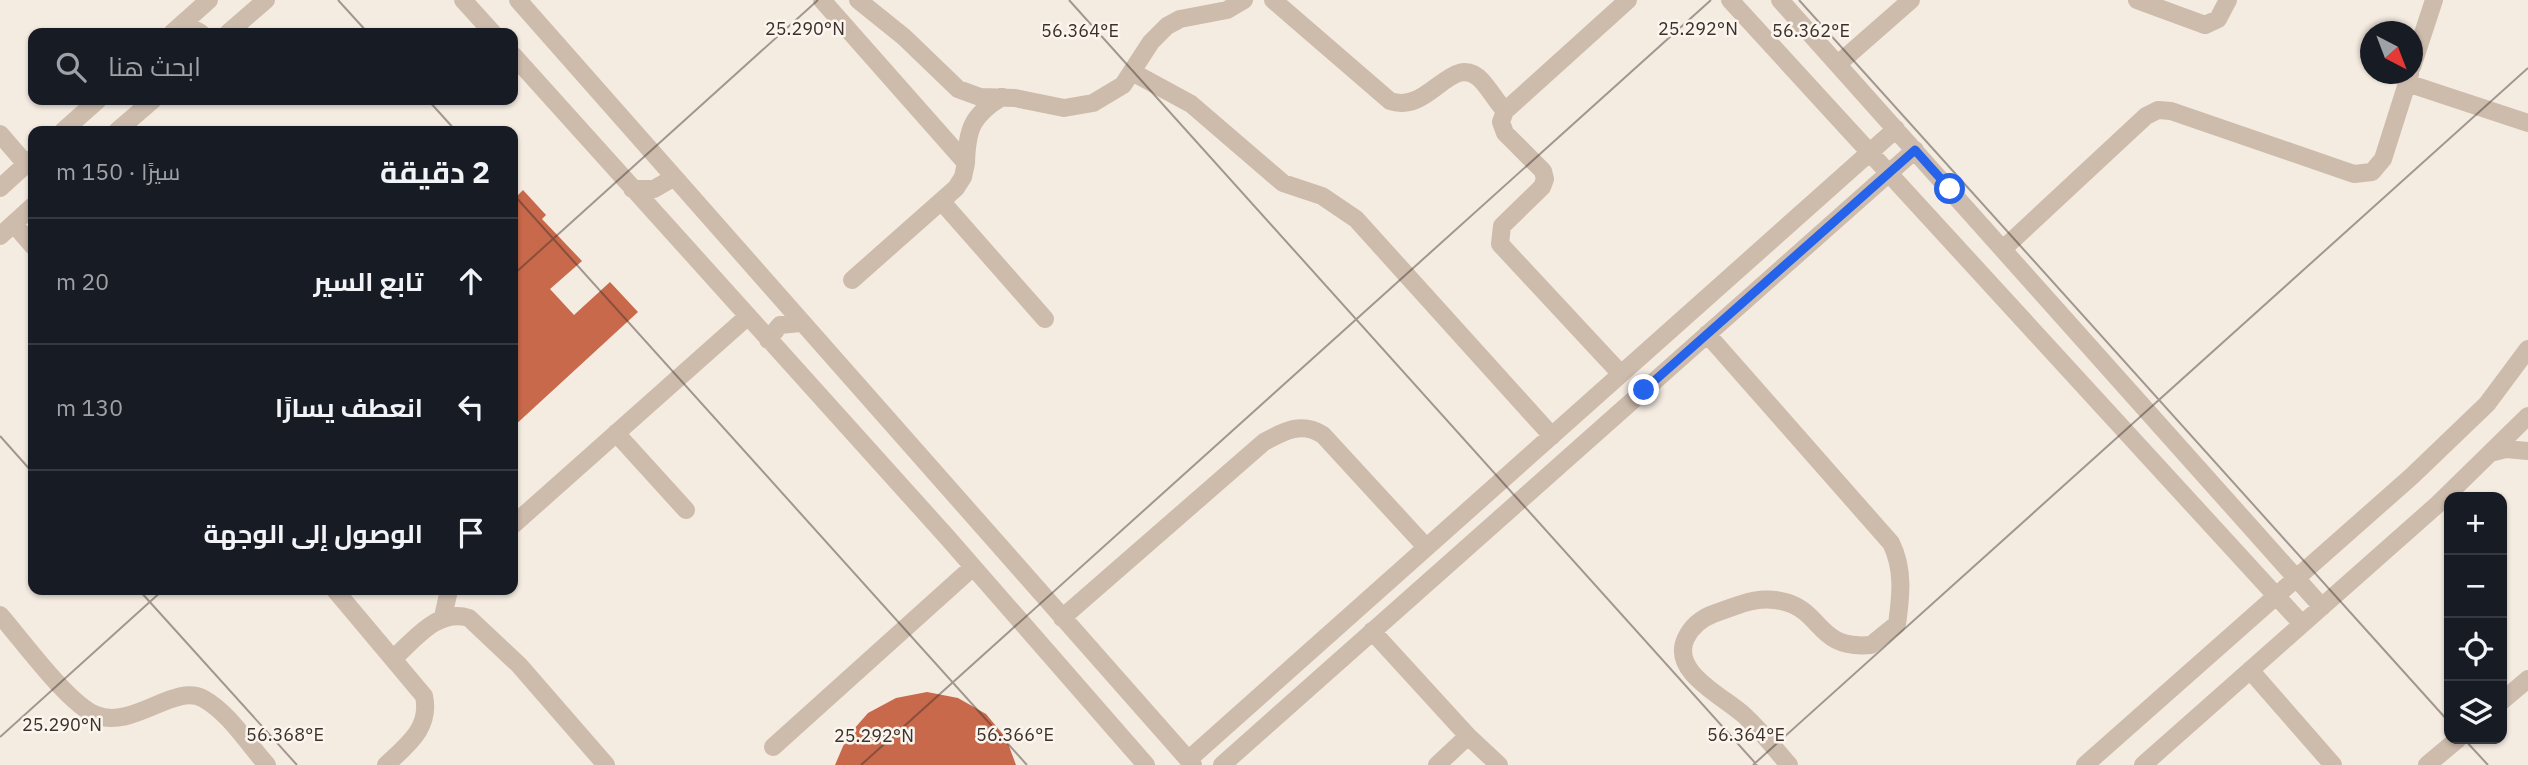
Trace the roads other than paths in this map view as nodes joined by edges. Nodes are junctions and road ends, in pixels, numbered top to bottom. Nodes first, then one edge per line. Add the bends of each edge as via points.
1 (209, 0) edge
2 (266, 0) edge
3 (463, 0) edge
4 (518, 0) edge
5 (822, 0) edge
6 (858, 0) edge
7 (1244, 0) edge
8 (1273, 0) edge
9 (1628, 0) edge
10 (1730, 0) edge
11 (1780, 0) edge
12 (1911, 0) edge
13 (2228, 0) edge
14 (2434, 0) edge
15 (2146, 1) edge
16 (2177, 7) edge
17 (177, 28) edge
18 (234, 28) edge
19 (488, 28) edge
20 (2423, 34) edge
21 (518, 61) edge
22 (1838, 64) junction
23 (1134, 73) junction
24 (2423, 80) edge
25 (2407, 84) edge
26 (1002, 97) junction
27 (92, 105) edge
28 (147, 105) edge
29 (1505, 111) junction
30 (2528, 123) edge
31 (69, 126) edge
32 (123, 126) edge
33 (1896, 128) junction
34 (0, 134) edge
35 (1915, 150) junction
36 (1870, 152) junction
37 (28, 160) edge
38 (28, 162) edge
39 (966, 163) junction
40 (1889, 173) junction
41 (673, 178) junction
42 (0, 188) edge
43 (632, 188) junction
44 (942, 202) junction
45 (28, 211) edge
46 (7, 230) edge
47 (28, 243) edge
48 (2003, 249) junction
49 (1743, 265) junction
50 (852, 280) dead end
51 (1754, 292) junction
52 (747, 317) junction
53 (1045, 319) dead end
54 (800, 323) junction
55 (1707, 334) junction
56 (768, 340) junction
57 (2528, 349) edge
58 (1620, 374) junction
59 (2528, 416) edge
60 (616, 433) junction
61 (1552, 436) junction
62 (2528, 451) edge
63 (2494, 452) junction
64 (686, 510) dead end
65 (518, 521) edge
66 (1426, 547) junction
67 (973, 567) junction
68 (2296, 578) junction
69 (339, 595) edge
70 (448, 595) edge
71 (2276, 595) junction
72 (2322, 607) junction
73 (0, 615) edge
74 (443, 617) junction
75 (1062, 618) junction
76 (2302, 624) junction
77 (1372, 631) junction
78 (394, 658) junction
79 (2250, 670) junction
80 (1288, 672) junction
81 (2528, 679) edge
82 (1300, 694) junction
83 (2507, 697) edge
84 (1468, 736) junction
85 (2452, 744) edge
86 (773, 747) dead end
87 (1190, 762) edge
88 (267, 765) edge
89 (386, 765) edge
90 (606, 765) edge
91 (1146, 765) edge
92 (1222, 765) edge
93 (1437, 765) edge
94 (1499, 765) edge
95 (1789, 765) edge
96 (2085, 765) edge
97 (2143, 765) edge
98 (2333, 765) edge
99 (2427, 765) edge

1 - 17 street
2 - 18 street
3 - 19 street
4 - 41 street
5 - 39 street
6 - 26 street via 958,89 980,97
7 - 23 street via 1227,10 1180,19 1160,31
8 - 29 street via 1391,102 1418,102 1452,75 1468,73 1482,80
9 - 29 street
10 - 36 street
11 - 22 street
12 - 22 street
13 - 16 street via 2222,15 2205,25
14 - 20 street
15 - 16 street
21 - 43 street
22 - 33 street
23 - 26 street via 1111,94 1074,107
23 - 61 street via 1191,104 1283,183 1322,196 1356,219
24 - 30 street
25 - 48 street via 2383,159 2372,172 2363,174 2171,111 2152,112
26 - 39 street via 979,111 971,127
27 - 31 street
28 - 32 street
29 - 58 street via 1503,130 1540,167 1545,179 1502,226 1500,244
33 - 35 street
33 - 36 street
34 - 37 street
35 - 40 street
35 - 48 street
36 - 40 street
36 - 49 street
38 - 42 street
39 - 44 street via 963,177
40 - 51 street
40 - 71 street
41 - 43 street via 654,188
41 - 54 street
43 - 52 street
44 - 50 street
44 - 53 street
45 - 46 street
46 - 47 street
48 - 68 street
49 - 51 street via 1755,279
49 - 58 street
51 - 55 street
52 - 56 street
52 - 60 street
54 - 56 street via 780,325
54 - 75 street
55 - 77 street
55 - 95 street via 1897,554 1902,589 1897,624 1871,645 1842,644 1793,605 1768,600 1735,604 1702,618 1689,632 1683,644 1685,662 1698,679 1745,716
56 - 67 street
57 - 68 street via 2487,404
58 - 61 street
59 - 63 street
60 - 64 street
60 - 65 street
61 - 66 street
62 - 63 street
63 - 72 street
66 - 75 street via 1323,435 1315,429 1294,428 1264,442
66 - 80 street
67 - 86 street
67 - 91 street
68 - 71 street
68 - 72 street
69 - 78 street
70 - 74 street
71 - 76 street
71 - 96 street
72 - 76 street
73 - 88 street via 72,698 96,716 122,718 194,696 218,710
74 - 78 street
74 - 90 street via 468,618 488,633
75 - 87 street
76 - 79 street
77 - 82 street
77 - 84 street
78 - 89 street via 420,687 426,707 420,730
79 - 97 street
79 - 98 street
80 - 82 street via 1290,685
80 - 87 street
81 - 83 street
82 - 92 street
84 - 93 street
84 - 94 street
85 - 99 street

